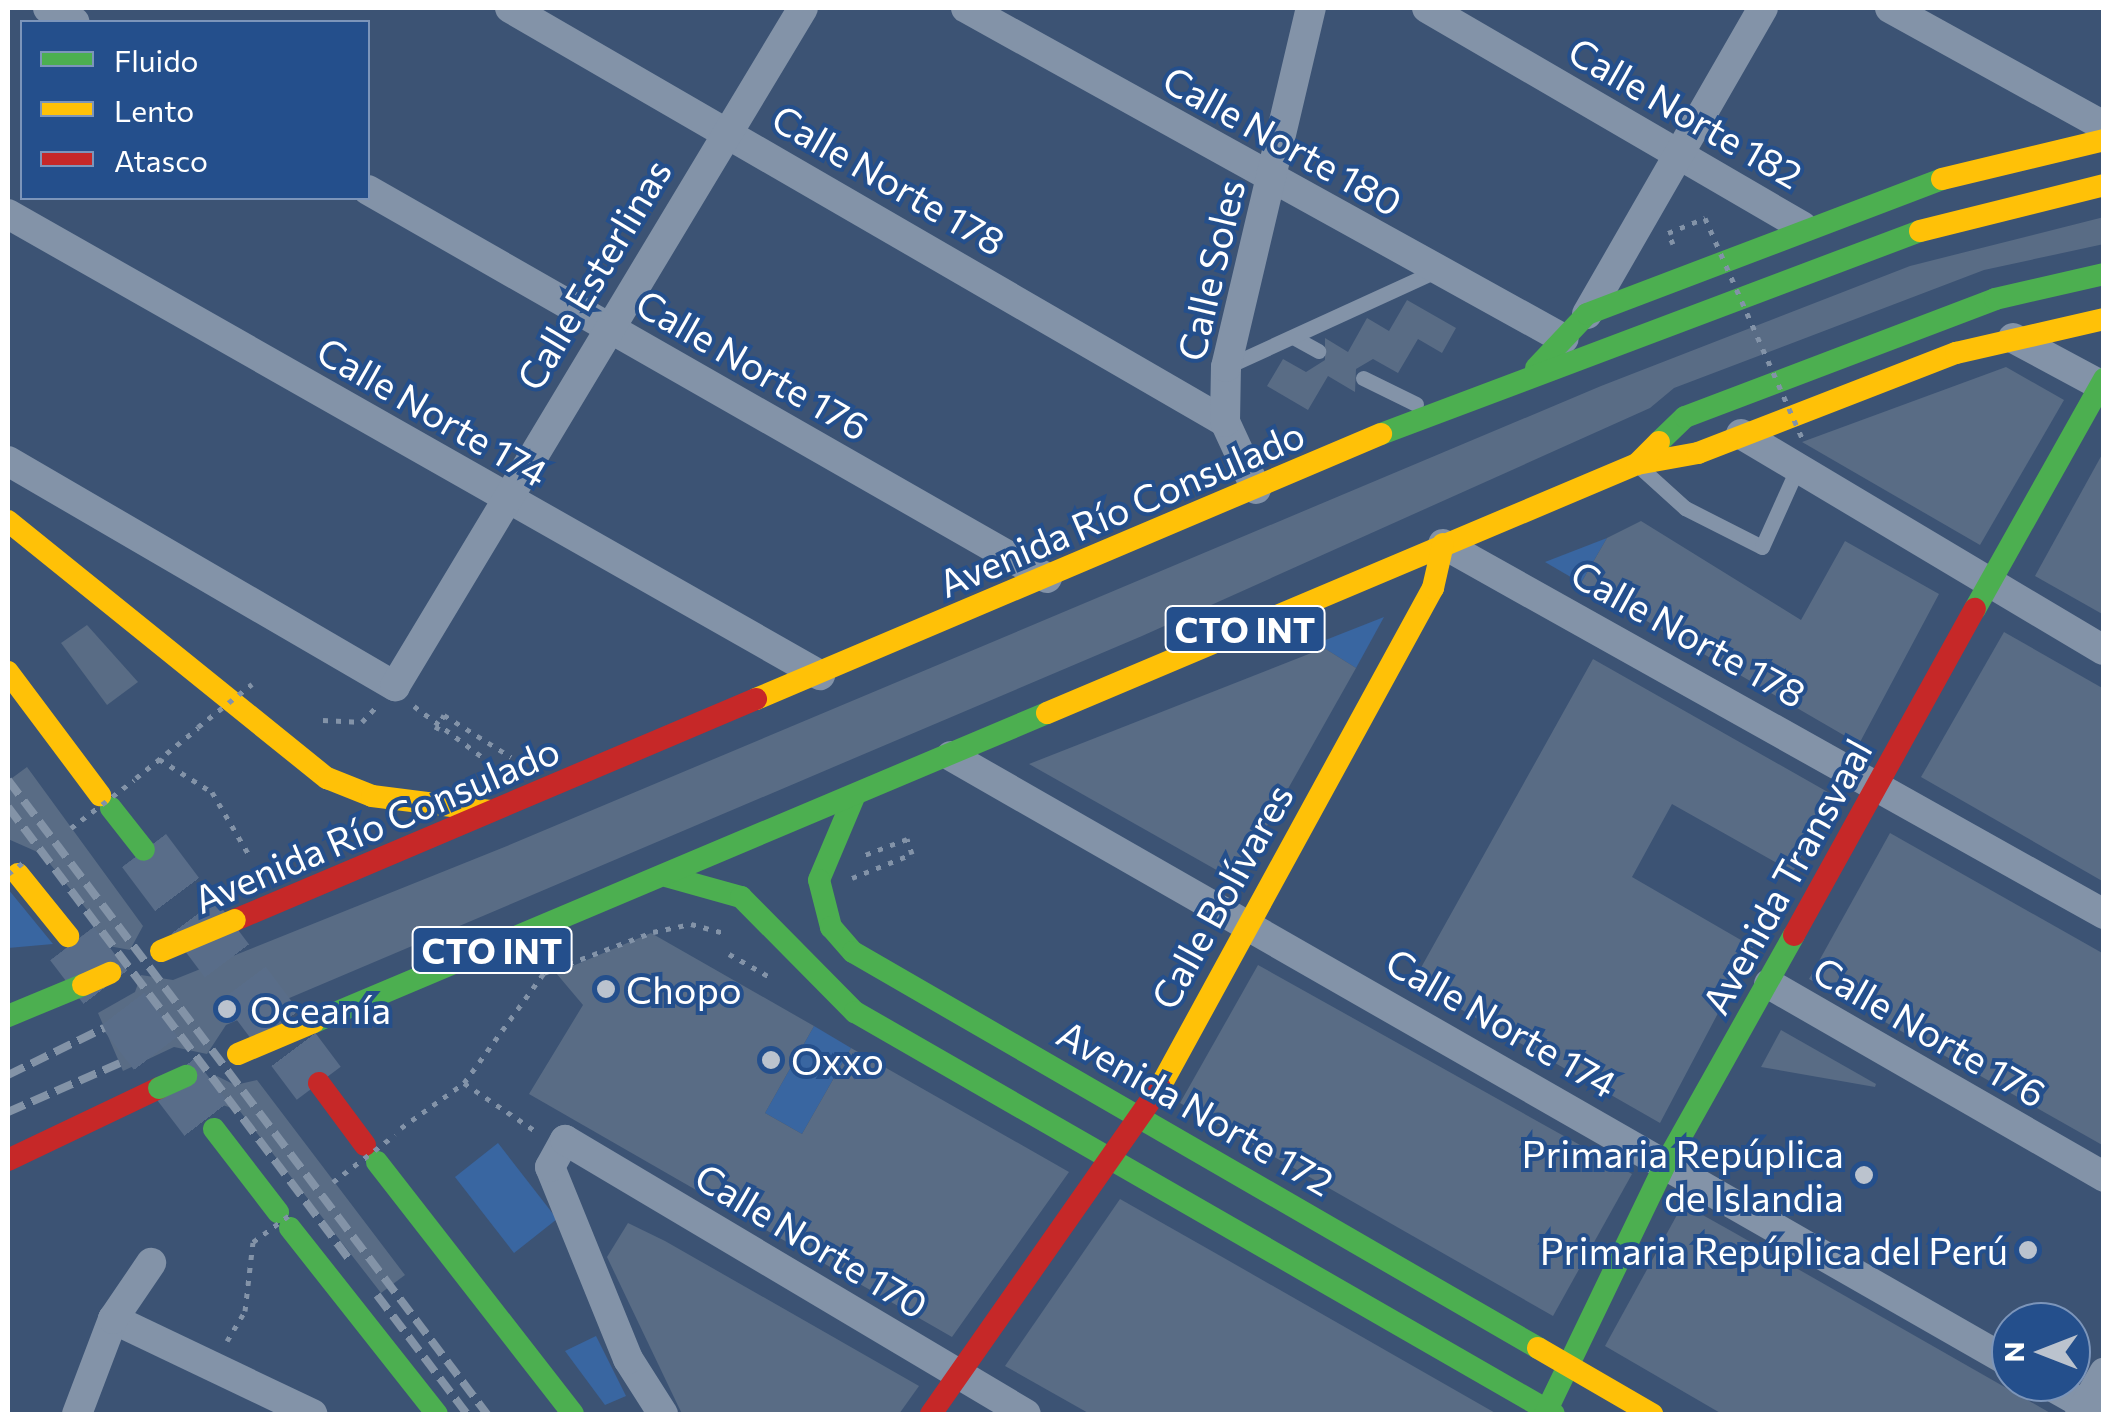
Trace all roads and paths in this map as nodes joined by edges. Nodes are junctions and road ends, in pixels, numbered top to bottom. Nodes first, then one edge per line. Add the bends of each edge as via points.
1 (48, 8) edge
2 (510, 8) edge
3 (803, 8) edge
4 (966, 8) edge
5 (1312, 8) edge
6 (1427, 8) edge
7 (1763, 8) edge
8 (1890, 8) edge
9 (70, 20) edge
10 (2104, 126) edge
11 (725, 129) junction
12 (2104, 140) edge
13 (1678, 154) junction
14 (1272, 183) junction
15 (2104, 185) edge
16 (370, 191) edge
17 (8, 214) edge
18 (1802, 226) junction
19 (1668, 233) dead end
20 (1438, 270) junction
21 (2104, 274) edge
22 (1587, 314) junction
23 (2104, 318) edge
24 (608, 327) junction
25 (1293, 337) junction
26 (2013, 338) junction
27 (1564, 339) junction
28 (1318, 351) dead end
29 (1226, 367) junction
30 (1536, 368) junction
31 (1362, 378) dead end
32 (2102, 384) edge
33 (1433, 412) junction
34 (1226, 422) junction
35 (1741, 434) junction
36 (1801, 454) junction
37 (8, 461) edge
38 (1637, 464) junction
39 (1256, 488) junction
40 (508, 499) junction
41 (8, 521) edge
42 (1443, 544) junction
43 (1048, 578) junction
44 (1990, 583) junction
45 (2104, 650) edge
46 (8, 672) edge
47 (820, 676) junction
48 (252, 684) dead end
49 (395, 686) junction
50 (312, 720) dead end
51 (436, 730) junction
52 (951, 756) junction
53 (511, 757) dead end
54 (159, 759) junction
55 (1878, 781) junction
56 (854, 797) junction
57 (498, 812) junction
58 (71, 828) dead end
59 (144, 850) tunnel mouth
60 (248, 853) dead end
61 (845, 863) dead end
62 (14, 867) edge
63 (669, 877) junction
64 (820, 896) junction
65 (2104, 914) edge
66 (765, 917) junction
67 (1254, 924) junction
68 (68, 936) tunnel mouth
69 (161, 951) dead end
70 (729, 954) dead end
71 (110, 974) dead end
72 (30, 976) dead end
73 (770, 978) dead end
74 (1769, 984) junction
75 (79, 987) junction
76 (8, 1016) edge
77 (238, 1054) dead end
78 (186, 1076) dead end
79 (319, 1083) tunnel mouth
80 (464, 1083) junction
81 (1144, 1114) junction
82 (407, 1122) dead end
83 (214, 1128) tunnel mouth
84 (394, 1135) dead end
85 (556, 1144) junction
86 (1110, 1158) junction
87 (8, 1160) edge
88 (1666, 1164) junction
89 (2104, 1177) edge
90 (333, 1182) dead end
91 (286, 1218) junction
92 (151, 1262) dead end
93 (113, 1319) junction
94 (1991, 1351) edge
95 (214, 1365) junction
96 (1565, 1365) junction
97 (2104, 1372) edge
98 (958, 1376) junction
99 (2089, 1412) edge
100 (1549, 1413) edge
101 (77, 1414) edge
102 (312, 1414) edge
103 (437, 1414) edge
104 (573, 1414) edge
105 (663, 1414) edge
106 (932, 1414) edge
107 (1026, 1414) edge
108 (1652, 1414) edge

1 - 9 street
2 - 11 street, Calle Norte 178
3 - 11 street, Calle Esterlinas
4 - 14 street, Calle Norte 180
5 - 14 street, Calle Soles
6 - 13 street, Calle Norte 182
7 - 13 street
8 - 10 street
11 - 24 street, Calle Esterlinas
11 - 34 street, Calle Norte 178
12 - 18 main road, Avenida Río Consulado via 1978,167
13 - 18 street, Calle Norte 182
13 - 22 street
14 - 20 street, Calle Norte 180
14 - 29 street, Calle Soles
15 - 30 main road via 1900,236 1602,354
16 - 24 street, Calle Norte 176
17 - 40 street, Calle Norte 174
18 - 22 main road, Avenida Río Consulado
19 - 36 path, bridge via 1704,218
20 - 25 lane
20 - 27 street, Calle Norte 180
21 - 38 main road, CTO INT via 1995,299 1686,417
22 - 27 main road, Avenida Río Consulado
23 - 26 main road, CTO INT
24 - 40 street, Calle Esterlinas
24 - 43 street, Calle Norte 176
25 - 28 lane
25 - 29 lane
26 - 32 street
26 - 35 main road, CTO INT
27 - 30 main road, Avenida Río Consulado
29 - 34 street, Calle Soles
30 - 33 main road, Avenida Río Consulado
31 - 33 lane
32 - 44 main road, Avenida Transvaal
33 - 39 main road, Avenida Río Consulado
34 - 39 street, Calle Soles
35 - 36 street
35 - 38 main road, CTO INT
36 - 38 lane via 1762,547 1684,508
36 - 44 street
37 - 49 street
38 - 42 main road, CTO INT
39 - 43 main road, Avenida Río Consulado
40 - 47 street, Calle Norte 174
40 - 49 street, Calle Esterlinas
41 - 57 main road via 327,778 372,796
42 - 52 main road, CTO INT
42 - 55 street, Calle Norte 178
42 - 67 main road, Calle Bolívares via 1433,588
43 - 47 main road, Avenida Río Consulado
44 - 45 street
44 - 55 main road, Avenida Transvaal
46 - 59 main road
47 - 57 main road, Avenida Río Consulado
48 - 54 path, bridge
49 - 50 path via 362,722
49 - 51 path
51 - 53 path via 444,715
51 - 57 path via 497,768
52 - 56 main road, CTO INT
52 - 67 street, Calle Norte 174
54 - 58 path, bridge
54 - 60 path via 212,792
55 - 65 street, Calle Norte 178
55 - 74 main road, Avenida Transvaal
56 - 63 main road, CTO INT
56 - 64 main road via 825,848
57 - 69 main road, Avenida Río Consulado, bridge
61 - 64 path via 907,838 912,854
62 - 68 main road
63 - 66 main road via 729,892
63 - 77 main road, CTO INT, bridge
64 - 81 main road, Avenida Norte 172 via 853,952
66 - 80 path via 753,935 690,924 544,974
66 - 86 main road via 855,1012
67 - 81 main road, Calle Bolívares
67 - 88 street, Calle Norte 174
70 - 73 path
71 - 75 main road, bridge
72 - 75 main road
74 - 88 main road, Avenida Transvaal
74 - 89 street, Calle Norte 176
75 - 76 main road
78 - 87 main road, bridge
79 - 104 main road
80 - 82 path
80 - 85 path
81 - 86 main road, Calle Bolívares
81 - 96 main road, Avenida Norte 172
83 - 91 main road
84 - 90 path, bridge
85 - 98 street, Calle Norte 170 via 576,1142
85 - 105 street via 550,1166 628,1359
86 - 98 main road, Calle Bolívares
86 - 100 main road
88 - 94 street, Calle Norte 174
88 - 96 main road, Avenida Transvaal
91 - 95 path, bridge via 252,1245 244,1311
91 - 103 main road
92 - 93 street
93 - 95 street
93 - 101 street
95 - 102 street
96 - 100 main road, Avenida Transvaal
96 - 108 main road, Avenida Norte 172
97 - 99 street
98 - 106 main road, Calle Bolívares
98 - 107 street, Calle Norte 170

